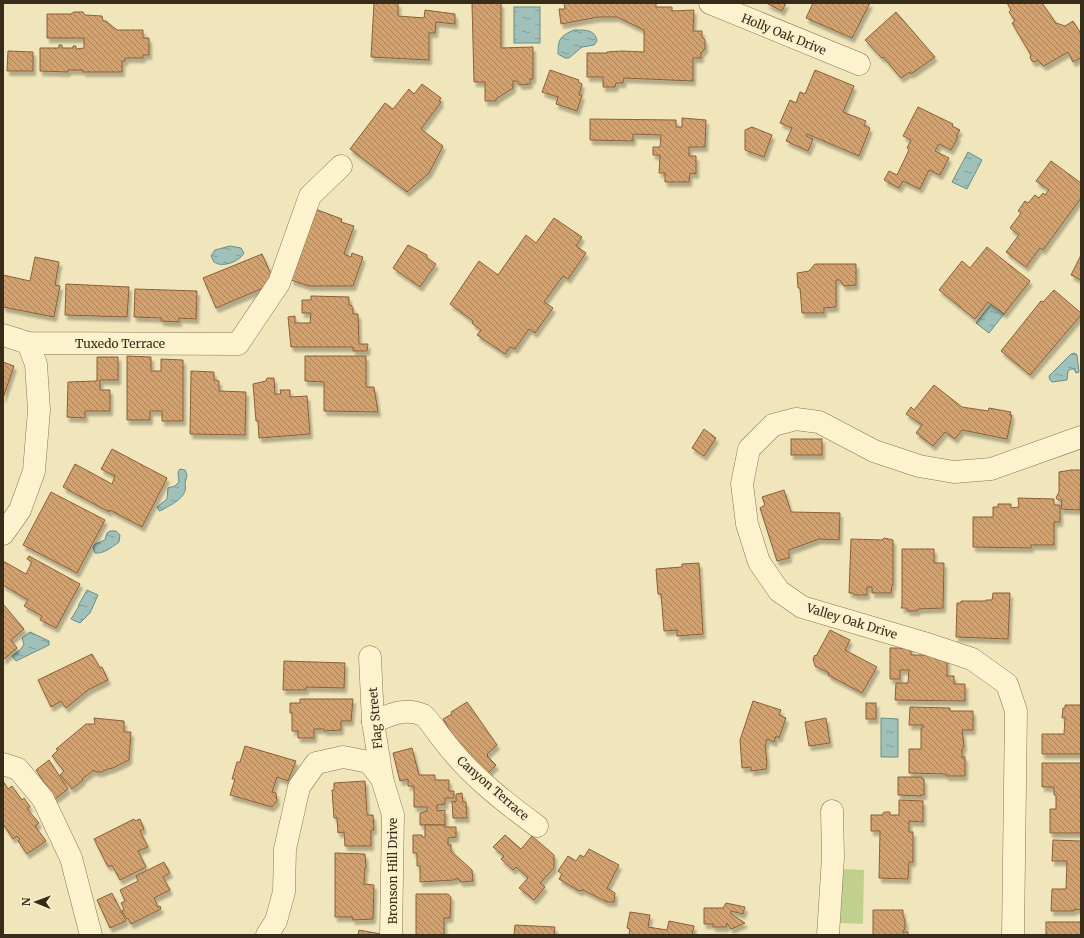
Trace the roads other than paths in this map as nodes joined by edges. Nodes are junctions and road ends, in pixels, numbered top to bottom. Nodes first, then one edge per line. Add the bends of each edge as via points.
1 (710, 3) edge
2 (858, 64) dead end
3 (341, 166) dead end
4 (3, 335) edge
5 (28, 343) junction
6 (1081, 437) edge
7 (3, 534) edge
8 (370, 657) dead end
9 (373, 722) junction
10 (3, 764) edge
11 (382, 779) junction
12 (832, 811) dead end
13 (538, 826) dead end
14 (91, 935) edge
15 (267, 935) edge
16 (391, 935) edge
17 (828, 935) edge
18 (1013, 935) edge

1 - 2 street, Holly Oak Drive
3 - 5 street, Tuxedo Terrace via 310,196 279,283 238,344
4 - 5 street, Tuxedo Terrace
5 - 7 street via 36,364 39,410 34,471 20,510
6 - 18 street, Valley Oak Drive via 991,469 954,472 919,466 874,451 819,422 796,419 773,425 750,449 742,484 747,524 759,562 779,591 802,607 972,659 1007,684 1016,710
8 - 9 street, Flag Street
9 - 11 street, Flag Street
9 - 13 street, Canyon Terrace via 398,712 424,716 457,758 504,801
10 - 14 street via 18,768 43,799 71,858
11 - 15 street, Bronson Hill Drive via 369,762 343,757 316,763 299,787 285,849 284,892 276,921
11 - 16 street, Bronson Hill Drive via 393,815
12 - 17 street via 833,857

